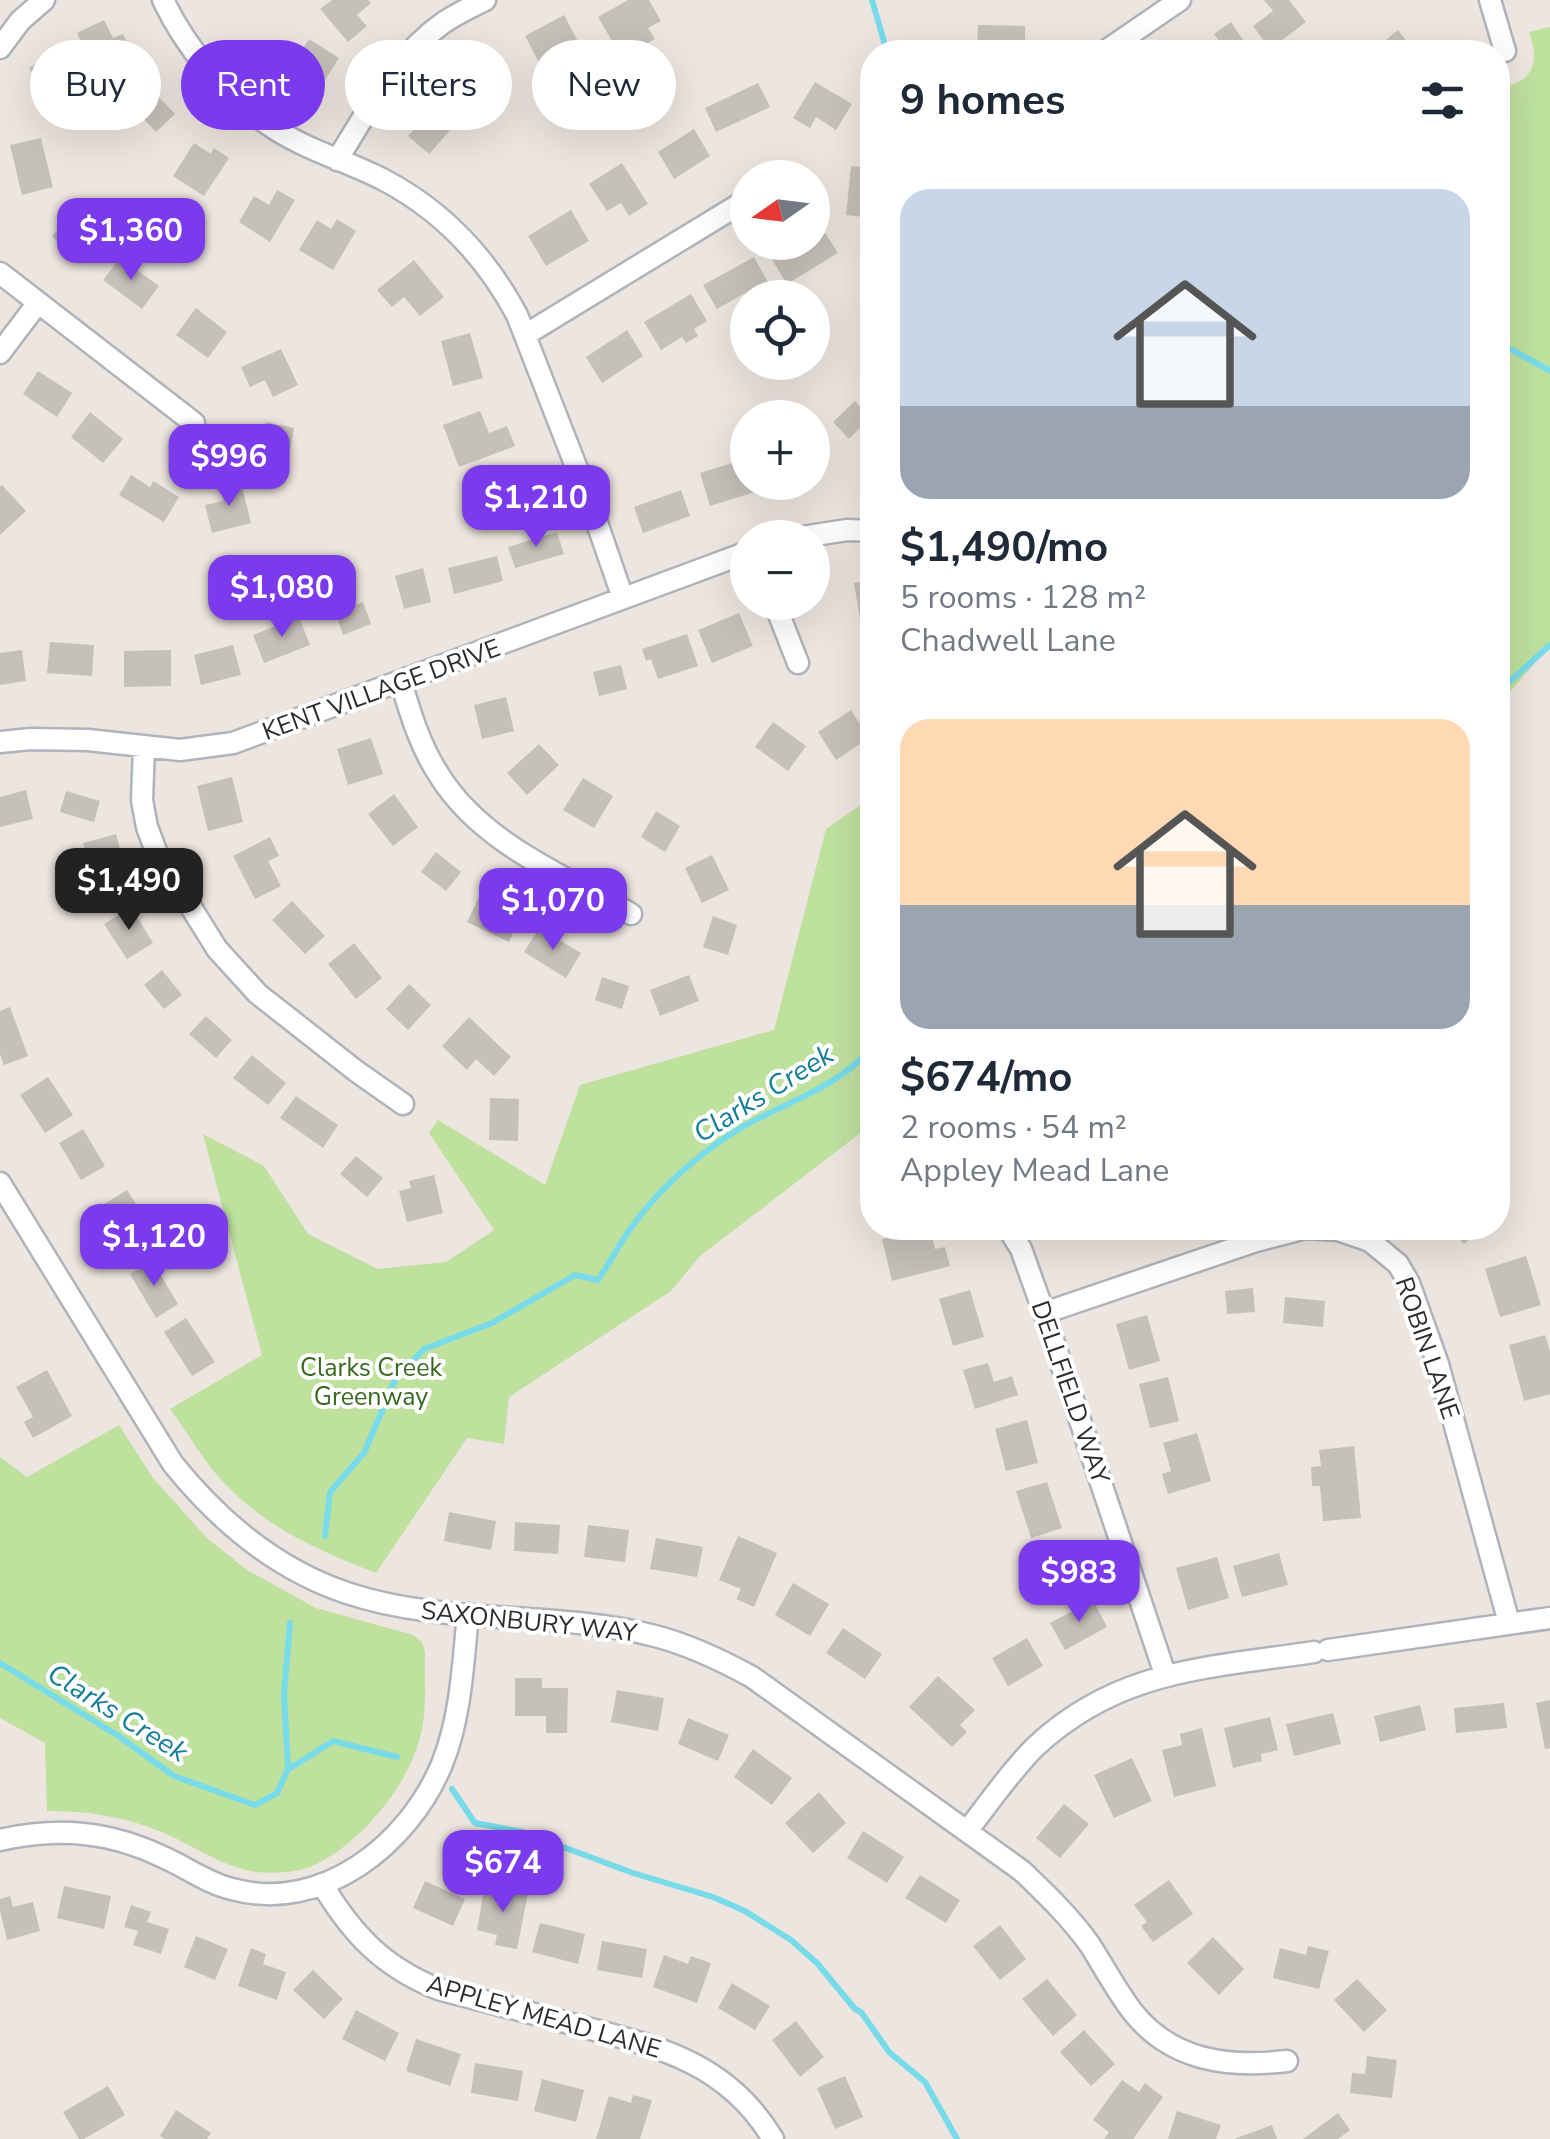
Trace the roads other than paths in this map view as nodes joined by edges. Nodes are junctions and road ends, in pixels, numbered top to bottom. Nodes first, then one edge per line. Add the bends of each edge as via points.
1 (44, 0) edge
2 (163, 0) edge
3 (484, 0) edge
4 (1180, 0) edge
5 (1490, 0) edge
6 (1122, 40) edge
7 (1501, 40) edge
8 (0, 48) edge
9 (337, 160) junction
10 (730, 210) edge
11 (0, 272) edge
12 (38, 304) junction
13 (525, 335) junction
14 (0, 353) edge
15 (194, 424) dead end
16 (860, 531) edge
17 (830, 533) edge
18 (730, 559) edge
19 (623, 598) junction
20 (781, 620) edge
21 (798, 663) dead end
22 (400, 682) junction
23 (0, 742) edge
24 (144, 747) junction
25 (631, 914) dead end
26 (403, 1104) dead end
27 (0, 1183) edge
28 (1016, 1240) edge
29 (1260, 1240) edge
30 (1367, 1240) edge
31 (1044, 1313) junction
32 (468, 1614) junction
33 (1550, 1618) edge
34 (1509, 1623) junction
35 (1165, 1674) junction
36 (967, 1831) junction
37 (0, 1840) edge
38 (322, 1884) junction
39 (1286, 2061) dead end
40 (773, 2139) edge

1 - 8 street
2 - 9 street via 196,54 238,100 300,144
3 - 9 street via 444,22 404,59
4 - 6 street
5 - 7 street
9 - 13 street via 416,199 454,228 489,268
10 - 13 street
11 - 12 street
12 - 14 street
12 - 15 street
13 - 19 street
16 - 17 street
18 - 19 street, KENT VILLAGE DRIVE
19 - 22 street, KENT VILLAGE DRIVE
20 - 21 street
22 - 24 street, KENT VILLAGE DRIVE via 234,743
22 - 25 street via 423,747 461,805 519,851
23 - 24 street, KENT VILLAGE DRIVE via 88,740
24 - 26 street via 146,827 218,949 258,994
27 - 32 street, SAXONBURY WAY via 173,1464 225,1522 280,1562 345,1592
28 - 31 street, DELLFIELD WAY
29 - 31 street, ROBIN LANE
30 - 34 street, ROBIN LANE via 1398,1264 1409,1283
31 - 35 street, DELLFIELD WAY
32 - 36 street, SAXONBURY WAY via 618,1628 714,1656
32 - 38 street via 456,1715 437,1774 388,1842
33 - 34 street
34 - 35 street
35 - 36 street via 1112,1694 1066,1722 1025,1758
36 - 39 street, SAXONBURY WAY via 1053,1901 1131,2010 1164,2041 1215,2062
37 - 38 street via 83,1832 131,1843 243,1892 294,1892
38 - 40 street, APPLEY MEAD LANE via 369,1948 422,1982 680,2056 722,2081

